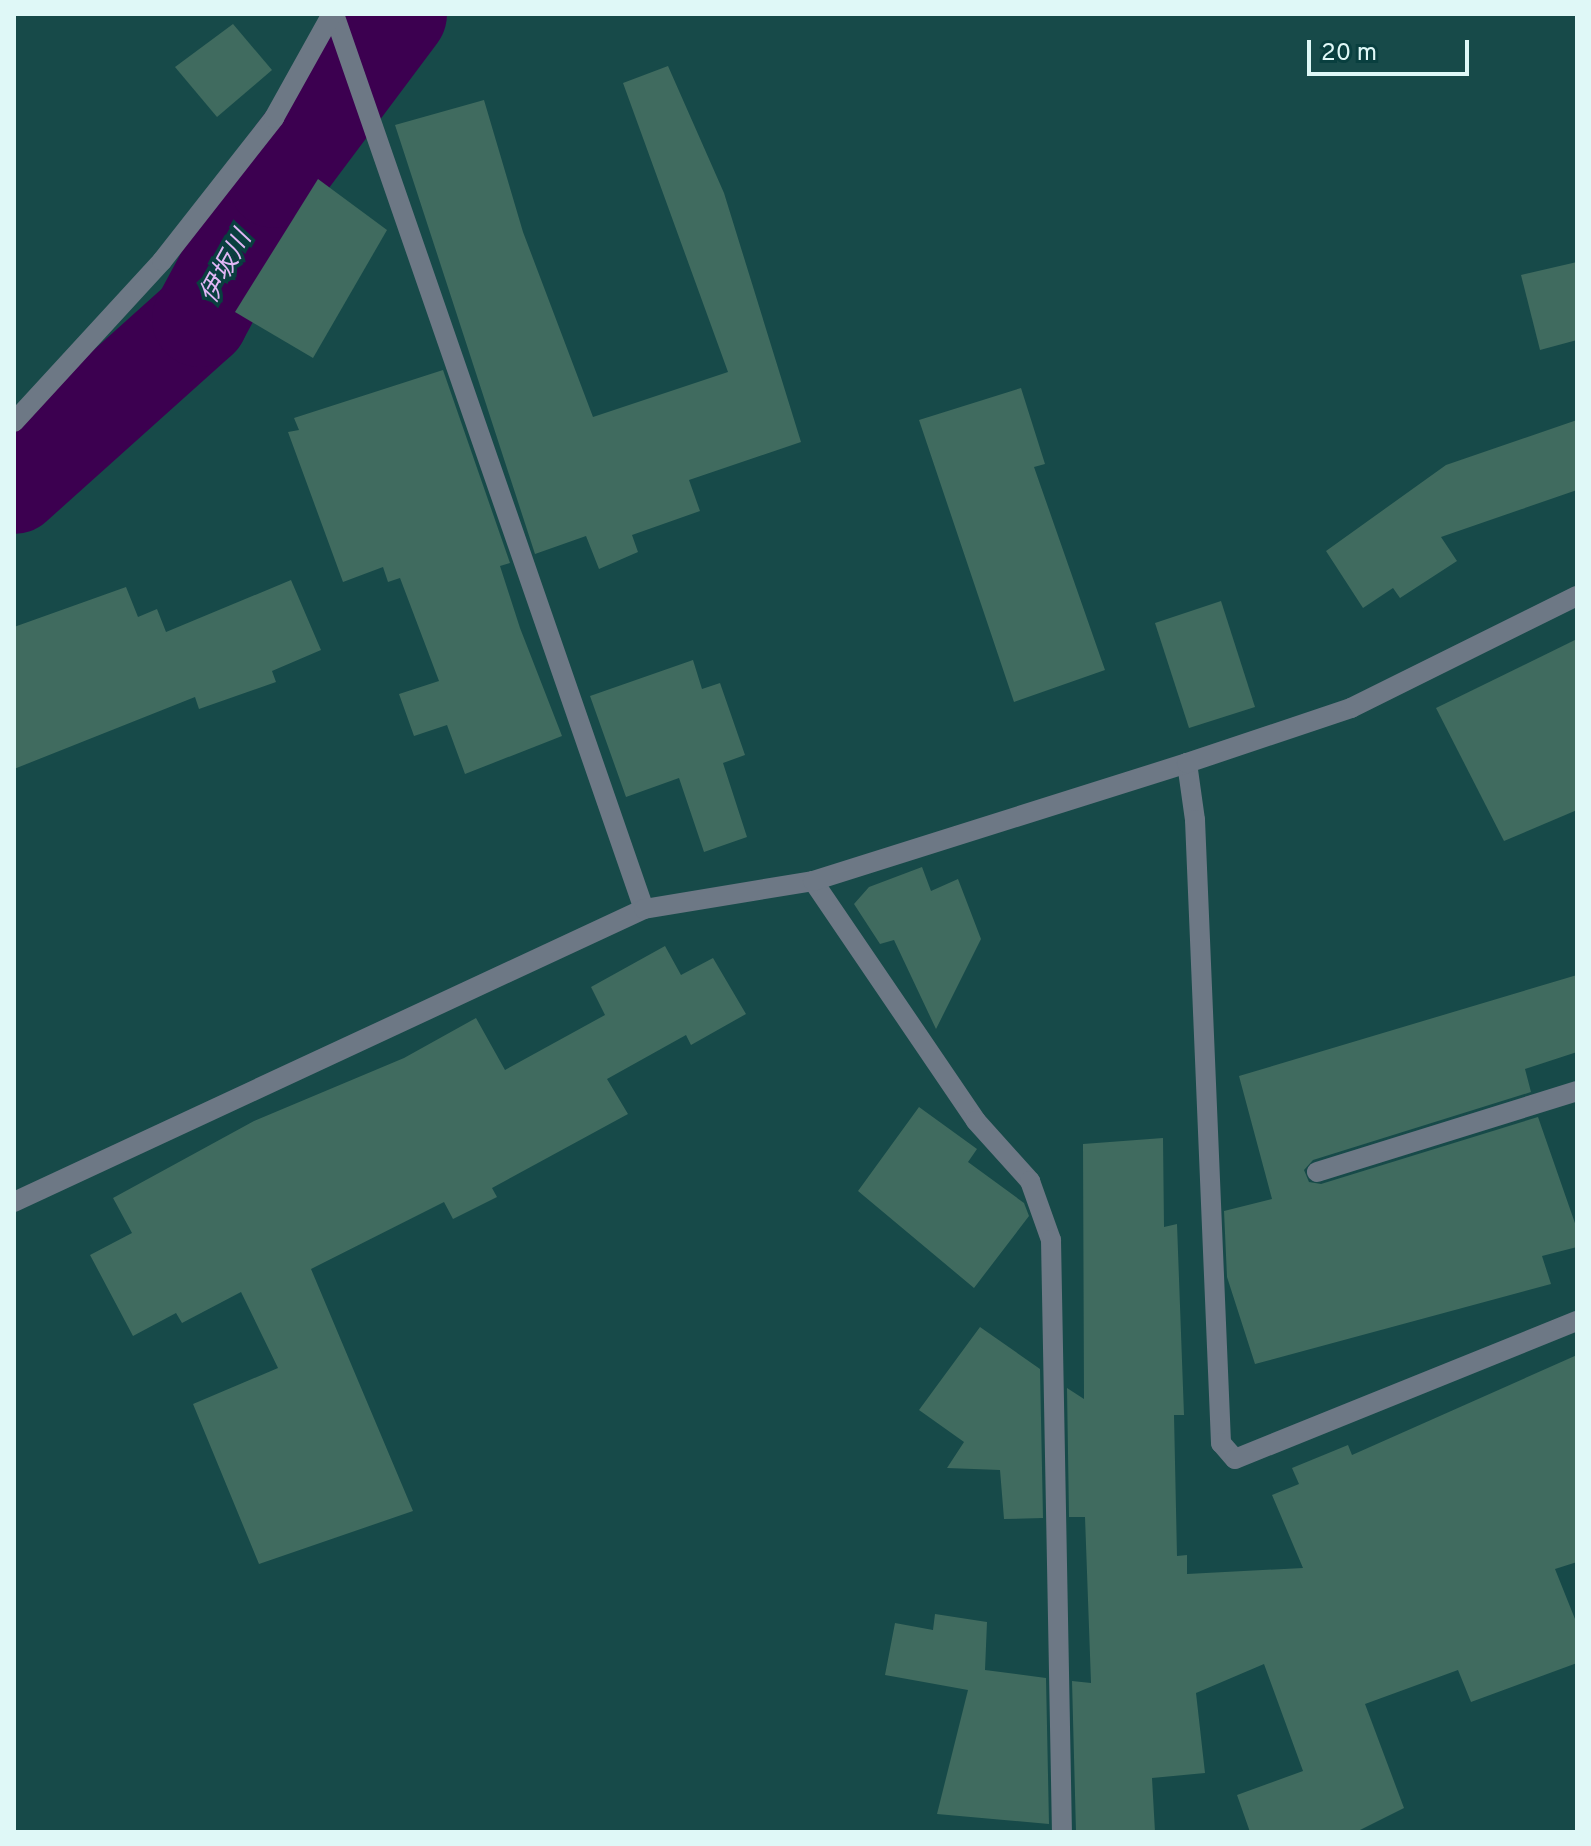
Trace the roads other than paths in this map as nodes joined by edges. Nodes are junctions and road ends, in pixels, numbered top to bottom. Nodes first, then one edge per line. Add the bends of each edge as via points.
1 (333, 14) edge
2 (14, 422) edge
3 (1577, 596) edge
4 (1187, 763) junction
5 (813, 881) junction
6 (644, 909) junction
7 (1577, 1091) edge
8 (1317, 1172) dead end
9 (14, 1202) edge
10 (1577, 1321) edge
11 (1062, 1832) edge

1 - 2 street via 274,118 162,261
1 - 6 street
3 - 4 street via 1351,708
4 - 5 street
4 - 10 street via 1195,820 1221,1443 1235,1459
5 - 6 street
5 - 11 street via 976,1121 1030,1181 1051,1240
6 - 9 street
7 - 8 street

